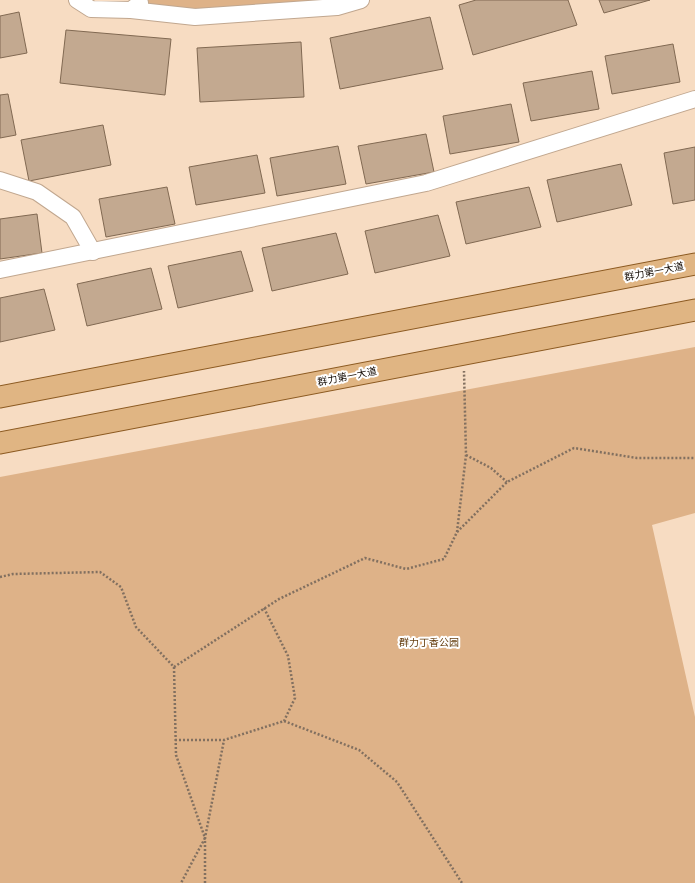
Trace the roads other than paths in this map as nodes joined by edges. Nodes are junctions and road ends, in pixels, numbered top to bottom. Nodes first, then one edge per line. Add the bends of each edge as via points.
1 (77, 0) edge
2 (361, 0) edge
3 (137, 5) edge
4 (695, 99) edge
5 (0, 180) edge
6 (93, 252) junction
7 (695, 264) edge
8 (0, 270) edge
9 (695, 310) edge
10 (0, 397) edge
11 (0, 443) edge

1 - 3 street via 91,9
2 - 3 street via 337,7 195,17
4 - 6 street via 426,183
5 - 6 street via 37,192 73,217
6 - 8 street
7 - 10 main road, 群力第一大道
9 - 11 main road, 群力第一大道

